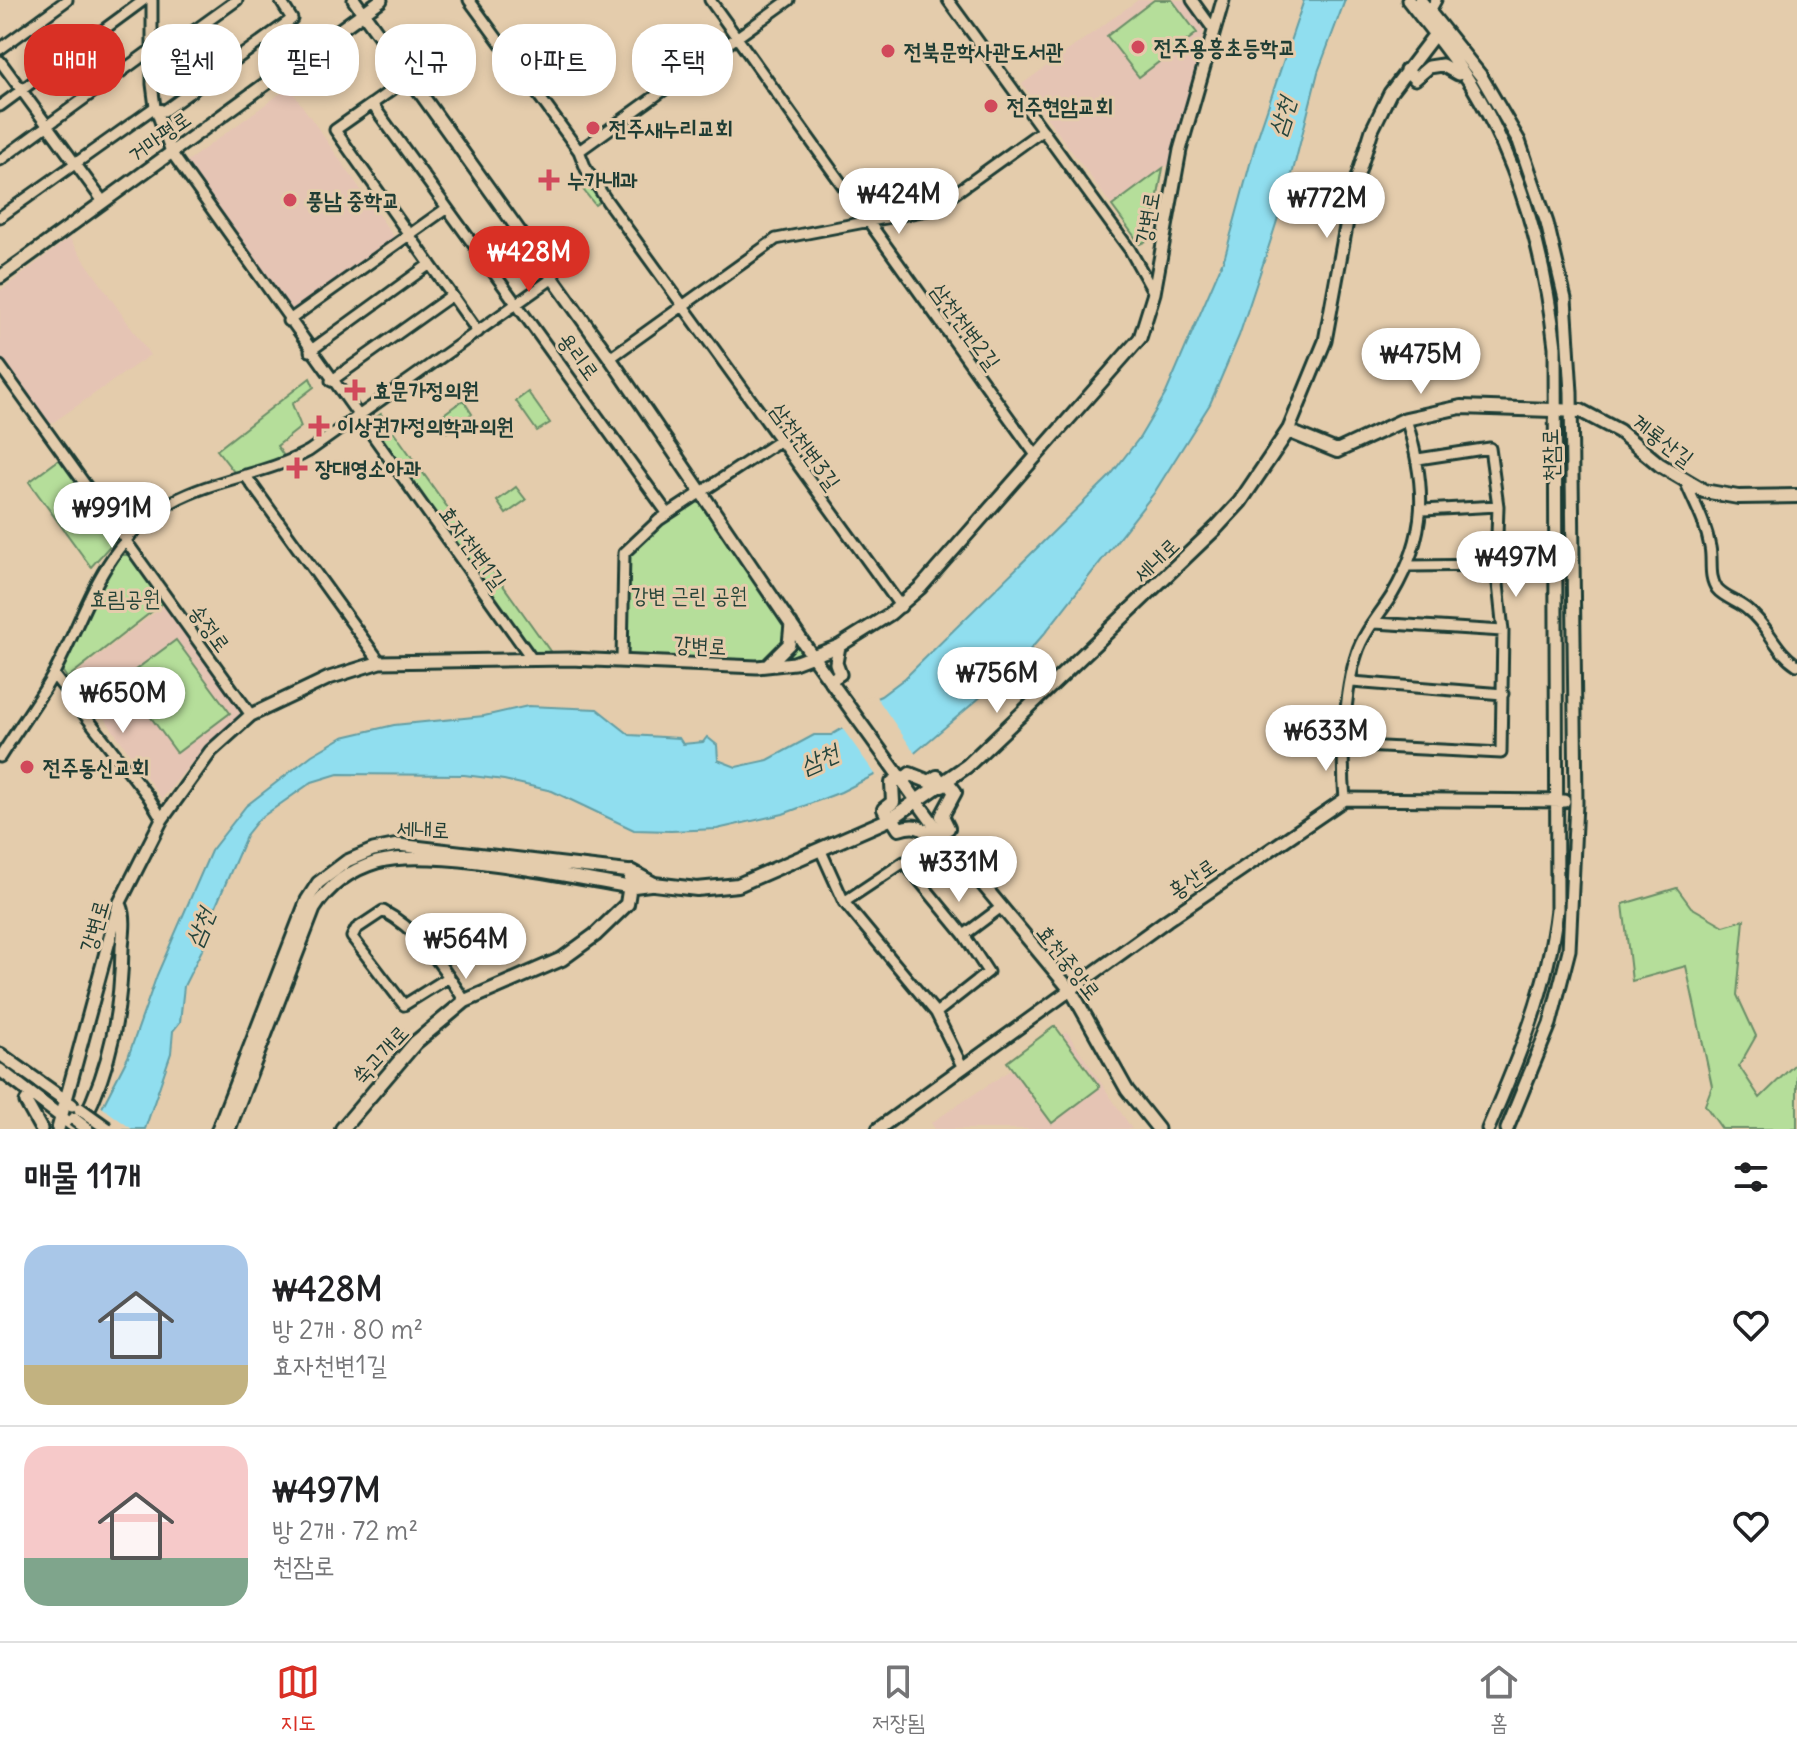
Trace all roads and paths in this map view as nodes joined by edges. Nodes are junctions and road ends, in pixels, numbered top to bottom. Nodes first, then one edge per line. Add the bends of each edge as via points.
1 (67, 0) edge
2 (237, 0) edge
3 (280, 0) edge
4 (354, 0) edge
5 (381, 0) edge
6 (469, 0) edge
7 (710, 0) edge
8 (789, 0) edge
9 (948, 0) edge
10 (1192, 0) edge
11 (1223, 0) edge
12 (1408, 0) edge
13 (1436, 0) edge
14 (152, 1) edge
15 (1424, 9) edge
16 (363, 13) junction
17 (154, 24) edge
18 (204, 24) edge
19 (375, 29) edge
20 (1213, 29) junction
21 (1436, 31) junction
22 (737, 37) junction
23 (0, 49) edge
24 (141, 57) edge
25 (0, 61) edge
26 (1406, 70) junction
27 (1464, 75) junction
28 (21, 90) junction
29 (154, 96) edge
30 (383, 96) edge
31 (424, 96) edge
32 (372, 104) junction
33 (0, 106) edge
34 (155, 107) junction
35 (47, 126) junction
36 (1043, 130) junction
37 (579, 151) junction
38 (171, 152) junction
39 (0, 160) edge
40 (74, 163) junction
41 (102, 200) junction
42 (447, 208) junction
43 (0, 217) edge
44 (867, 219) junction
45 (409, 235) junction
46 (430, 264) junction
47 (0, 277) edge
48 (553, 278) junction
49 (1154, 293) junction
50 (452, 295) junction
51 (517, 305) junction
52 (683, 306) junction
53 (288, 321) junction
54 (478, 332) junction
55 (310, 351) junction
56 (610, 358) junction
57 (0, 366) edge
58 (331, 381) junction
59 (1563, 410) junction
60 (358, 417) junction
61 (1406, 419) junction
62 (1288, 431) junction
63 (779, 441) junction
64 (1035, 454) junction
65 (1418, 459) junction
66 (245, 475) junction
67 (1686, 483) junction
68 (701, 492) junction
69 (1710, 492) junction
70 (1797, 496) edge
71 (1498, 506) junction
72 (1700, 508) junction
73 (1423, 510) junction
74 (668, 514) junction
75 (124, 539) junction
76 (1496, 565) junction
77 (1409, 566) junction
78 (901, 607) junction
79 (1375, 623) junction
80 (791, 624) junction
81 (1503, 631) junction
82 (840, 648) junction
83 (814, 658) junction
84 (532, 659) junction
85 (622, 660) junction
86 (380, 662) junction
87 (1797, 665) edge
88 (766, 667) junction
89 (53, 674) junction
90 (831, 680) junction
91 (1352, 682) junction
92 (1503, 694) junction
93 (251, 715) junction
94 (1343, 745) junction
95 (0, 757) edge
96 (905, 781) junction
97 (945, 785) junction
98 (1345, 799) junction
99 (920, 800) junction
100 (1558, 801) junction
101 (1576, 803) junction
102 (890, 818) junction
103 (162, 819) junction
104 (940, 833) junction
105 (821, 851) junction
106 (632, 872) junction
107 (654, 884) junction
108 (630, 887) junction
109 (844, 902) junction
110 (119, 904) junction
111 (1000, 908) junction
112 (964, 935) junction
113 (449, 977) junction
114 (1072, 992) junction
115 (465, 1001) junction
116 (936, 1013) junction
117 (0, 1054) edge
118 (963, 1068) junction
119 (0, 1070) edge
120 (31, 1095) junction
121 (67, 1103) junction
122 (71, 1122) edge
123 (41, 1129) edge
124 (87, 1129) edge
125 (108, 1129) edge
126 (218, 1129) edge
127 (229, 1129) edge
128 (342, 1129) edge
129 (878, 1129) edge
130 (1158, 1129) edge
131 (1488, 1129) edge
132 (1507, 1129) edge

1 - 23 street
2 - 18 street
3 - 34 street via 292,19 164,111
4 - 16 street, 용리로
5 - 16 street, 거마평로
6 - 37 street, 삼천천변3길
7 - 22 street, 삼천천변2길
8 - 22 street
9 - 36 street
10 - 20 street
11 - 20 street, 강변로
12 - 15 street, 천잠로
13 - 15 street
14 - 17 street, 효자천변1길
14 - 28 street
15 - 21 street, 천잠로
16 - 19 street, 용리로
16 - 38 street, 거마평로
20 - 49 street, 강변로 via 1180,150
21 - 26 street, 세내로
21 - 27 street, 천잠로
21 - 59 street, 천잠로 via 1489,88 1519,141 1533,181 1565,299
22 - 37 street
22 - 44 street, 삼천천변2길
24 - 35 street
25 - 28 street
26 - 27 street via 1415,79 1429,67 1442,65
26 - 62 street, 세내로 via 1378,118 1357,170 1325,341
27 - 59 street, 천잠로 via 1503,147 1532,228 1549,296
28 - 33 street
28 - 35 street
29 - 34 street, 효자천변1길
30 - 32 street
31 - 48 street, 용리로
32 - 42 street, 용리로
32 - 45 street via 335,130
34 - 38 street, 효자천변1길
34 - 40 street
35 - 39 street
35 - 40 street
36 - 44 street via 933,209
36 - 49 street via 1130,250
37 - 52 street, 삼천천변3길
38 - 41 street, 거마평로
38 - 53 street, 효자천변1길
40 - 41 street
40 - 43 street
41 - 47 street, 거마평로
42 - 45 street
42 - 51 street, 용리로
44 - 52 street via 776,239
44 - 64 street, 삼천천변2길
45 - 46 street
45 - 53 street
46 - 50 street
46 - 55 street
48 - 51 street
48 - 56 street, 용리로
49 - 64 street, 강변로 via 1140,338
50 - 54 street
50 - 58 street
51 - 54 street
51 - 74 street, 용리로
52 - 56 street, 용리로
52 - 63 street, 삼천천변3길
53 - 55 street, 효자천변1길
54 - 60 street
55 - 58 street, 효자천변1길
56 - 68 street, 용리로
57 - 75 street, 송정로
58 - 60 street, 효자천변1길
59 - 61 main road, 천잠로 via 1461,407
59 - 67 main road, 계룡산길 via 1595,416
59 - 100 street, 천잠로
59 - 101 street, 천잠로
60 - 66 street via 279,467
60 - 84 street, 효자천변1길
61 - 62 main road, 천잠로 via 1337,451
61 - 65 street
62 - 97 main road, 세내로 via 1216,528
63 - 68 street
63 - 78 street, 삼천천변3길
64 - 78 street, 강변로
65 - 71 street via 1490,448
65 - 73 street
66 - 75 street via 174,501
66 - 86 street
67 - 69 main road, 계룡산길
67 - 72 street
68 - 74 street
68 - 80 street, 용리로
69 - 70 main road, 계룡산길
69 - 72 street
71 - 73 street
71 - 76 street
72 - 87 street via 1718,590 1762,622 1778,651
73 - 77 street
74 - 85 street via 624,553
75 - 89 street via 86,601
75 - 93 street, 송정로
76 - 77 street
76 - 81 street
77 - 79 street
78 - 82 street, 강변로
79 - 81 street
79 - 91 street via 1357,652
80 - 83 street, 용리로
80 - 88 street via 789,644
81 - 92 street
82 - 83 street, 강변로
82 - 90 street via 840,674
83 - 88 street, 강변로
83 - 90 street, 용리로
84 - 85 street, 강변로
84 - 86 street, 강변로
85 - 88 street, 강변로
86 - 93 street, 강변로 via 329,678
89 - 95 street
89 - 103 street
90 - 96 street, 용리로
91 - 92 street
91 - 94 street
92 - 94 street via 1501,753
93 - 103 street, 강변로 via 211,751
94 - 98 street
96 - 97 main road via 910,774 930,782 937,777
96 - 99 street, 효천중앙로
96 - 102 main road via 892,783 894,797 884,809
97 - 99 main road, 세내로
97 - 104 main road via 955,792 942,816 948,828
98 - 100 street
98 - 114 street, 홍산로
99 - 102 main road, 세내로
99 - 104 street, 효천중앙로
100 - 101 street
100 - 131 street, 천잠로 via 1552,951 1530,1029
101 - 132 street, 천잠로 via 1566,965 1550,1024
102 - 104 main road via 899,829 912,825 933,838
102 - 105 main road, 세내로
103 - 110 street, 강변로
104 - 111 street, 효천중앙로
105 - 107 main road, 세내로 via 738,885 697,889
105 - 109 street
106 - 107 main road, 세내로
106 - 108 main road, 쑥고개로
106 - 126 street, 세내로 via 417,846 373,850 347,861 318,883 307,900
107 - 108 street, 세내로
108 - 115 main road, 쑥고개로 via 627,904 562,959
108 - 127 street, 세내로 via 428,858 379,862 339,880 314,909
109 - 112 street via 904,862
109 - 116 street
110 - 121 street, 강변로
110 - 122 street via 122,963 114,1039 98,1092
111 - 112 street
111 - 114 street, 효천중앙로
112 - 116 street via 988,972
113 - 113 street via 430,949 383,911 352,937 404,1005
113 - 115 street
114 - 118 street, 홍산로
114 - 130 street, 효천중앙로 via 1127,1090
115 - 128 main road, 쑥고개로 via 416,1042
116 - 118 street
117 - 121 street
118 - 129 street, 홍산로
119 - 120 street
120 - 122 street
120 - 123 street via 26,1102
121 - 122 street
122 - 124 street, bridge
122 - 125 street, bridge

